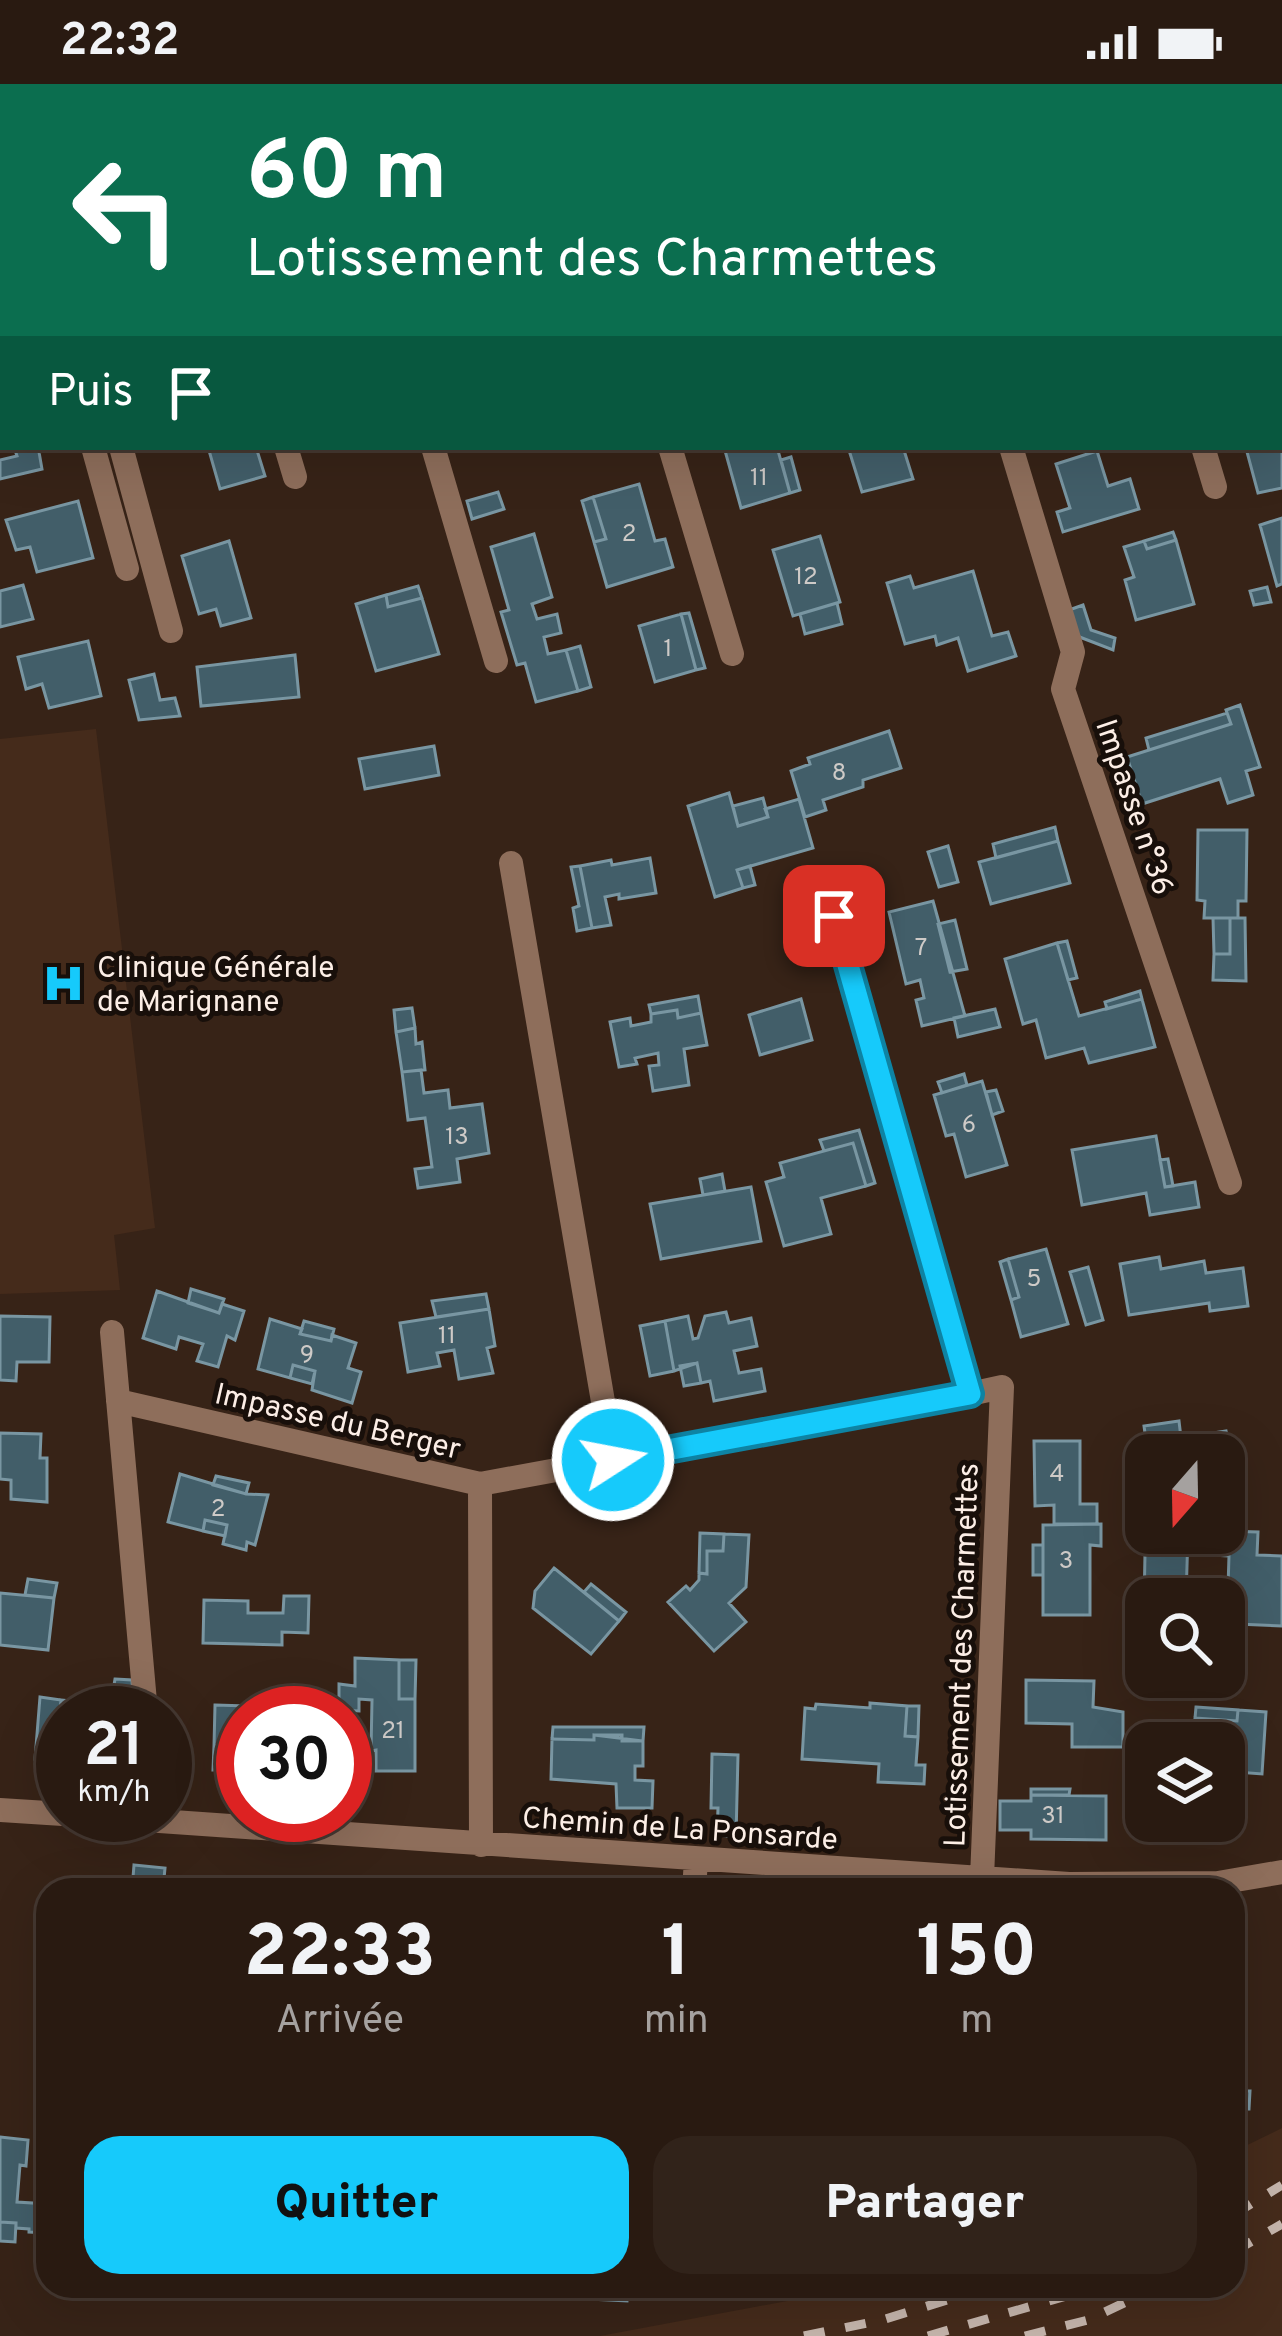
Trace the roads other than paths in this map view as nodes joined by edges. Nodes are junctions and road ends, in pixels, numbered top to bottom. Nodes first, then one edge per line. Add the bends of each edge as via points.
1 (94, 450) edge
2 (122, 450) edge
3 (287, 450) edge
4 (435, 450) edge
5 (671, 450) edge
6 (1012, 450) edge
7 (1204, 450) edge
8 (295, 476) dead end
9 (1215, 487) dead end
10 (127, 569) dead end
11 (171, 631) dead end
12 (732, 654) dead end
13 (496, 661) dead end
14 (511, 863) dead end
15 (834, 916) dead end
16 (1230, 1183) dead end
17 (112, 1332) dead end
18 (970, 1394) junction
19 (118, 1402) junction
20 (613, 1460) junction
21 (480, 1484) junction
22 (144, 1686) edge
23 (0, 1810) edge
24 (36, 1812) edge
25 (192, 1821) edge
26 (481, 1845) junction
27 (696, 1860) junction
28 (1282, 1872) edge
29 (695, 1878) edge
30 (982, 1878) joint
31 (1245, 1878) edge

1 - 10 street
2 - 11 street
3 - 8 street
4 - 13 street
5 - 12 street
6 - 16 street, Impasse n°36 via 1073,652 1063,689
7 - 9 street
14 - 20 street
15 - 18 street
17 - 19 street
18 - 20 street, Impasse du Berger
18 - 30 street, Lotissement des Charmettes via 1002,1387
19 - 21 street, Impasse du Berger
19 - 22 street
20 - 21 street, Impasse du Berger
21 - 26 street
23 - 24 street
25 - 26 street, Chemin de La Ponsarde
26 - 27 street, Chemin de La Ponsarde
27 - 29 street
27 - 30 street, Chemin de La Ponsarde
28 - 31 street, Chemin de La Ponsarde

